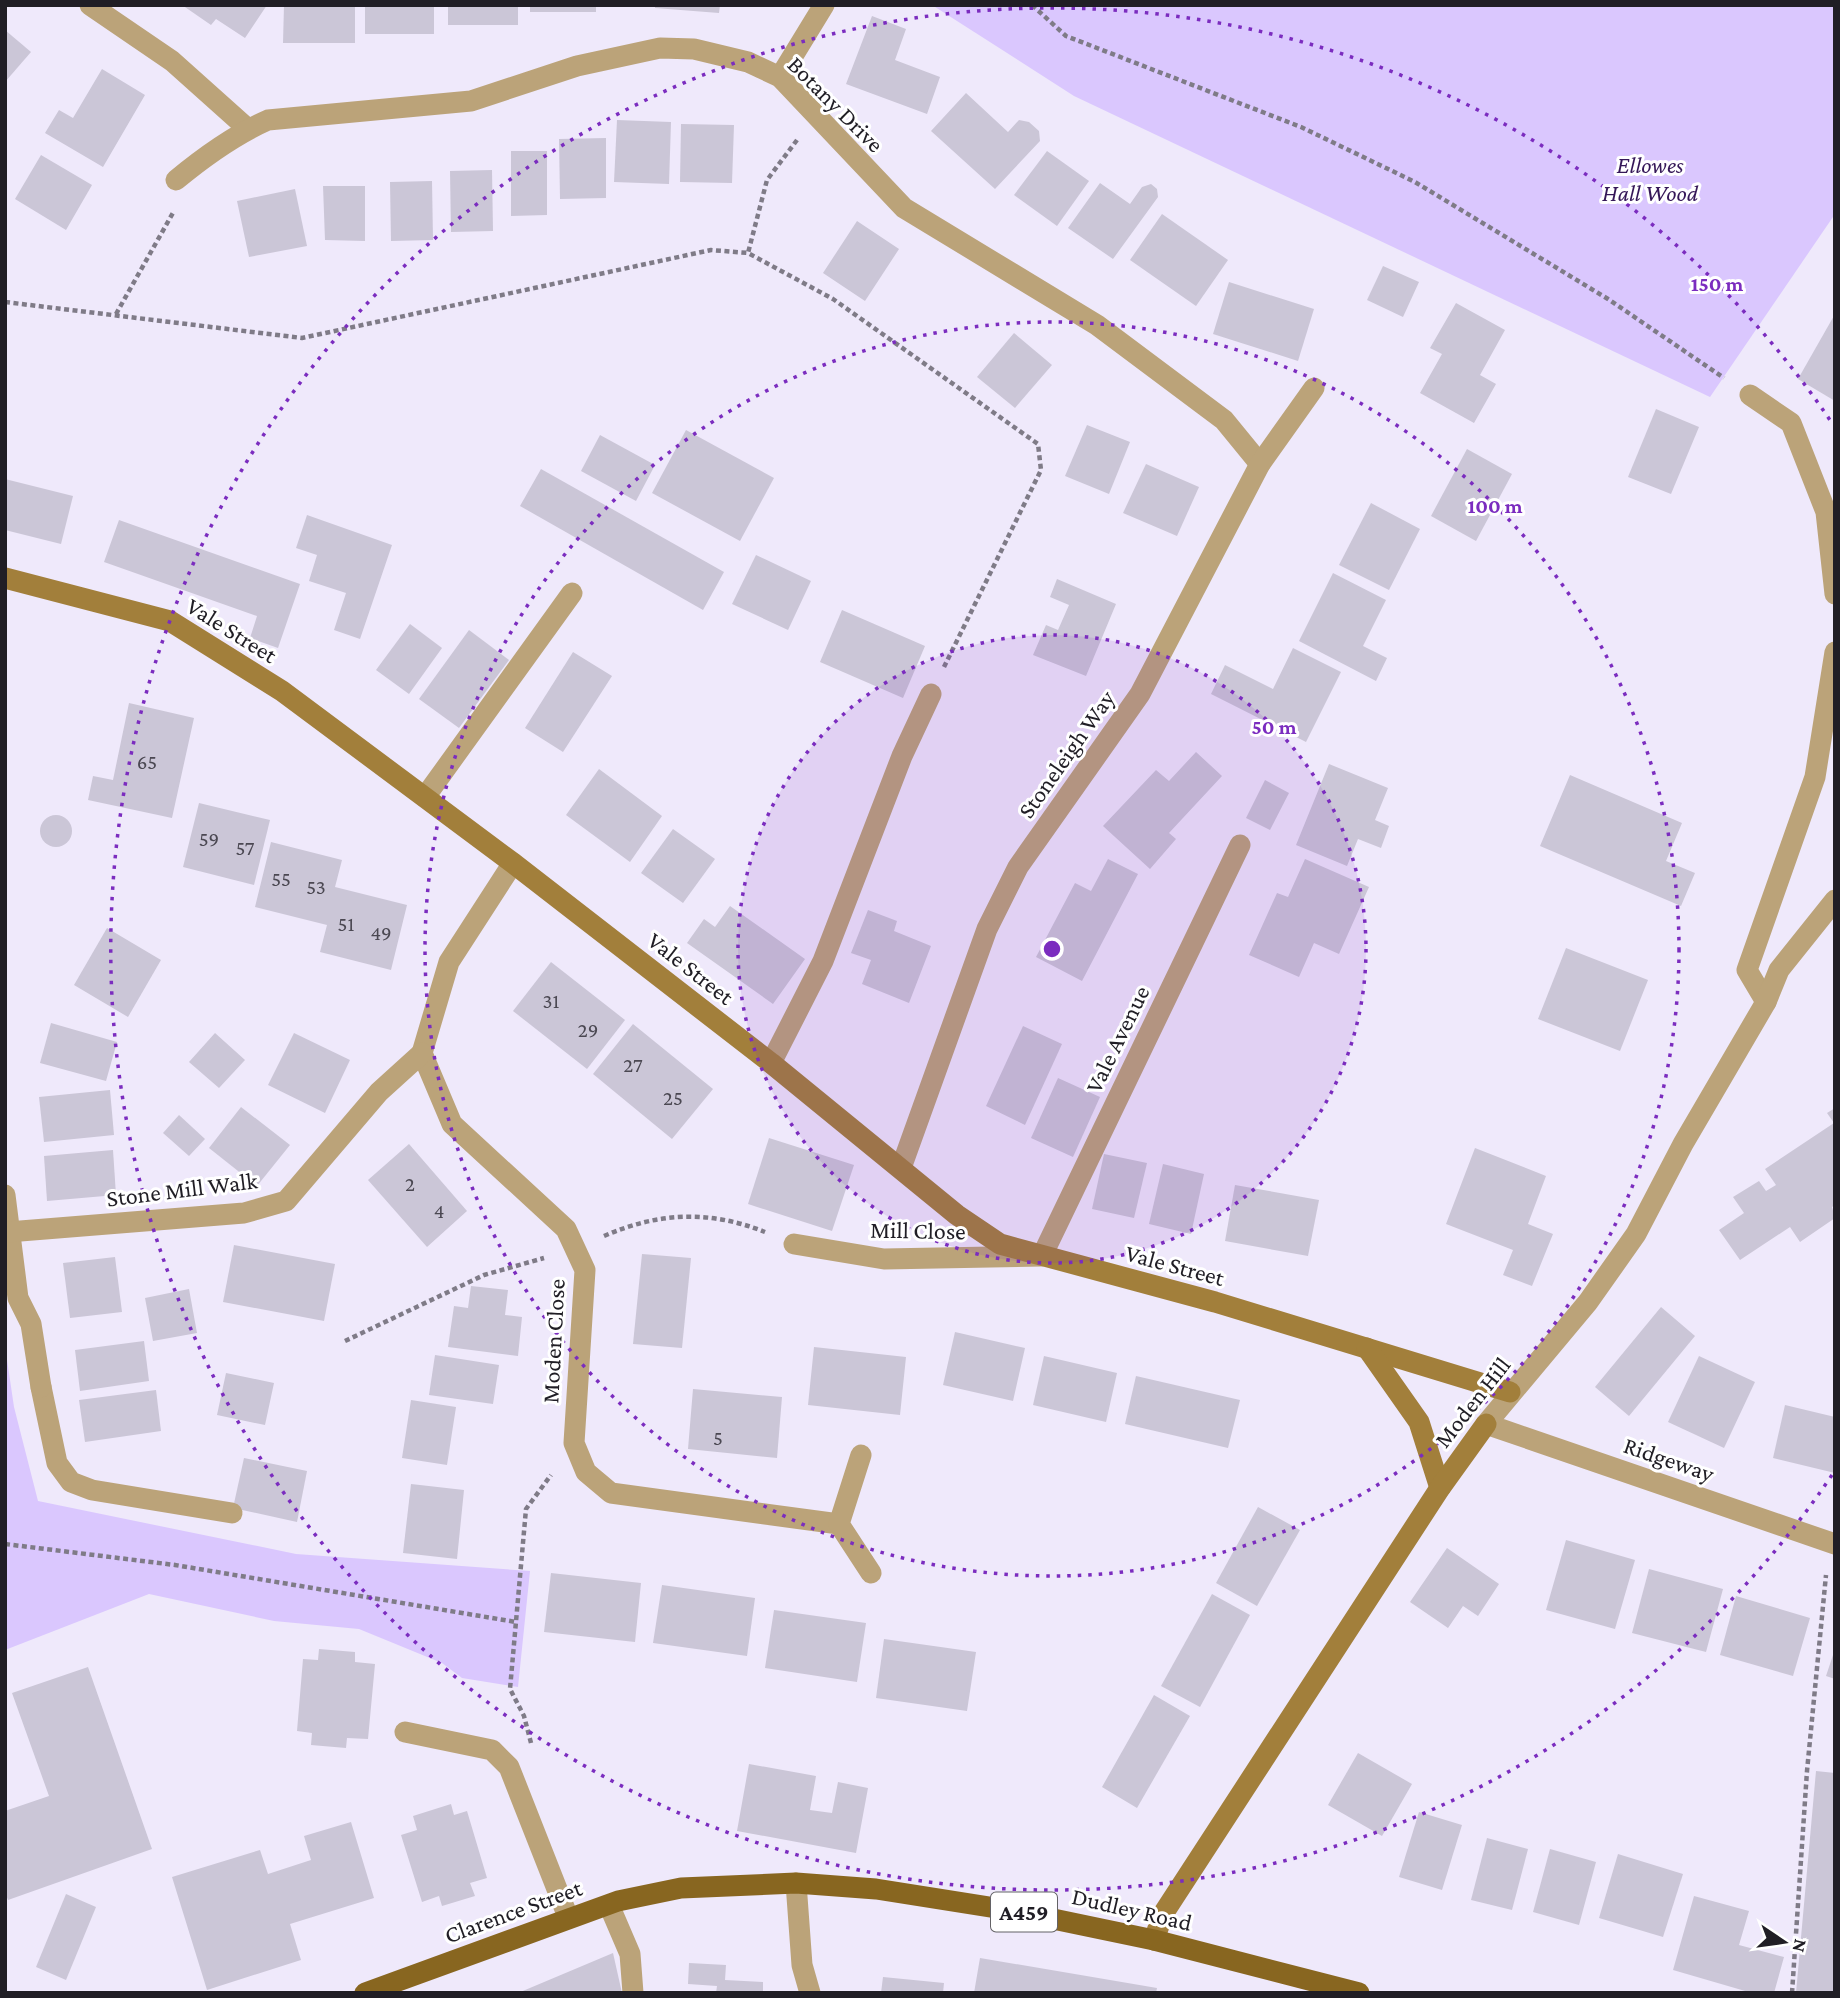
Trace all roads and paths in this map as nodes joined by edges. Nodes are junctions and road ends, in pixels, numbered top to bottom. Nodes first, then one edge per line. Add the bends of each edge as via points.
1 (90, 5) edge
2 (824, 5) edge
3 (1032, 5) edge
4 (780, 77) junction
5 (814, 117) junction
6 (248, 129) junction
7 (182, 176) joint
8 (748, 253) junction
9 (5, 302) edge
10 (116, 314) junction
11 (1314, 388) dead end
12 (1750, 395) joint
13 (1260, 464) junction
14 (5, 578) edge
15 (572, 593) dead end
16 (1835, 594) edge
17 (1835, 652) edge
18 (931, 694) joint
19 (425, 797) junction
20 (1240, 845) dead end
21 (513, 863) junction
22 (1835, 900) edge
23 (1766, 1002) junction
24 (422, 1053) junction
25 (771, 1063) junction
26 (901, 1168) junction
27 (5, 1195) edge
28 (8, 1233) junction
29 (793, 1244) dead end
30 (1042, 1256) junction
31 (1367, 1348) junction
32 (1510, 1392) junction
33 (1486, 1424) junction
34 (574, 1443) junction
35 (861, 1455) dead end
36 (1440, 1488) junction
37 (232, 1513) dead end
38 (839, 1524) junction
39 (5, 1544) edge
40 (1832, 1544) edge
41 (871, 1573) dead end
42 (516, 1622) junction
43 (405, 1732) dead end
44 (534, 1753) dead end
45 (796, 1883) junction
46 (681, 1888) joint
47 (609, 1905) junction
48 (568, 1917) junction
49 (1154, 1940) junction
50 (1349, 1991) edge
51 (365, 1993) edge
52 (633, 1993) edge
53 (810, 1993) edge
54 (1792, 1993) edge

1 - 6 street via 172,61
2 - 4 street
3 - 12 path via 1066,36 1301,127 1415,182 1608,299
4 - 5 street, Botany Drive
4 - 6 street, Botany Drive via 748,62 694,49 660,48 577,66 471,101 268,120
5 - 8 path via 767,180
5 - 13 street, Botany Drive via 904,208 1097,325 1224,420
6 - 7 street, Botany Drive
7 - 10 path via 185,192
8 - 10 path via 710,250 302,338
8 - 18 path via 833,299 1038,444 1041,470
9 - 10 path
11 - 13 street, Stoneleigh Way
12 - 16 street via 1791,423 1826,512
13 - 26 street, Stoneleigh Way via 1140,694 1018,867 987,929
14 - 19 street, Vale Street via 170,621 282,691
15 - 19 street
17 - 23 street via 1815,777 1747,970
18 - 25 street via 902,756 823,961
19 - 21 street, Vale Street
20 - 30 street, Vale Avenue
21 - 24 street via 449,962
21 - 25 street, Vale Street
22 - 23 street, Moden Hill via 1779,970
23 - 32 street, Moden Hill via 1636,1234 1588,1301
24 - 28 street, Stone Mill Walk via 379,1092 286,1200 244,1213
24 - 34 street, Moden Close via 452,1124 566,1229 585,1270
25 - 26 street, Vale Street
26 - 30 street, Vale Street via 1000,1244
27 - 28 street
28 - 37 street via 18,1298 31,1324 57,1463 71,1482 92,1490
29 - 30 street, Mill Close via 884,1259
30 - 31 street, Vale Street
31 - 32 street, Vale Street
31 - 36 street via 1419,1422
32 - 33 street, Moden Hill
33 - 36 street, Moden Hill
33 - 40 street, Ridgeway
34 - 38 street, Moden Close via 586,1472 611,1493
34 - 42 path via 526,1509
35 - 38 street
36 - 49 street, Moden Hill via 1163,1914
38 - 41 street
39 - 42 path via 175,1565
40 - 54 path via 1807,1770
42 - 44 path via 510,1689 524,1716
43 - 48 street via 492,1751 509,1768
45 - 46 main road, Dudley Road / A459
45 - 49 main road, Dudley Road / A459 via 876,1889 1015,1911
45 - 53 street via 802,1965
46 - 47 main road, Clarence Street / A459
47 - 48 main road, Clarence Street / A459
47 - 52 street via 630,1954
48 - 51 main road, Clarence Street / A459
49 - 50 main road, Dudley Road / A459

